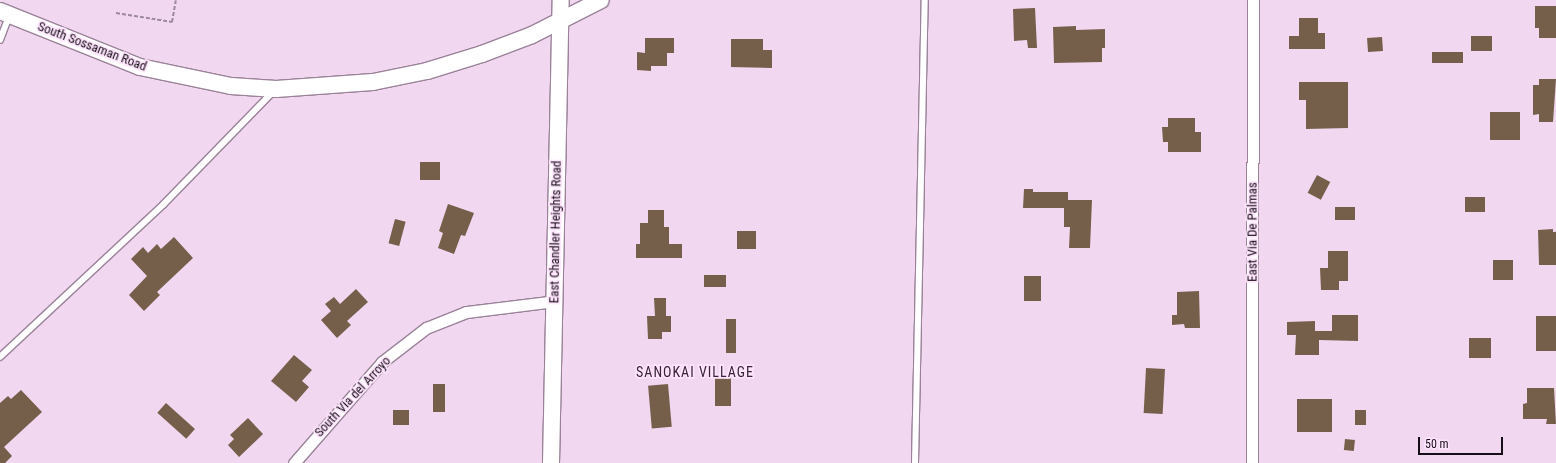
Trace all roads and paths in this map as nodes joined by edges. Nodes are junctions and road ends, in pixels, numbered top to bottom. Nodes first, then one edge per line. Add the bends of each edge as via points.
1 (176, 0) edge
2 (561, 0) edge
3 (601, 0) edge
4 (925, 0) edge
5 (1253, 0) edge
6 (5, 13) edge
7 (116, 13) dead end
8 (561, 20) junction
9 (0, 40) edge
10 (276, 90) junction
11 (555, 301) junction
12 (0, 357) edge
13 (294, 463) edge
14 (551, 463) edge
15 (915, 463) edge
16 (1252, 463) edge

1 - 7 path via 172,22
2 - 8 main road, East Chandler Heights Road
3 - 8 main road, South Sossaman Road
4 - 15 lane
5 - 16 street, East Via De Palmas
6 - 9 lane
6 - 10 main road, South Sossaman Road via 140,67 231,86
8 - 10 main road, South Sossaman Road via 532,35 427,71 373,82
8 - 11 main road, East Chandler Heights Road
10 - 12 lane via 163,205
11 - 13 street, South Via del Arroyo via 466,312 426,328 382,362
11 - 14 main road, East Chandler Heights Road

